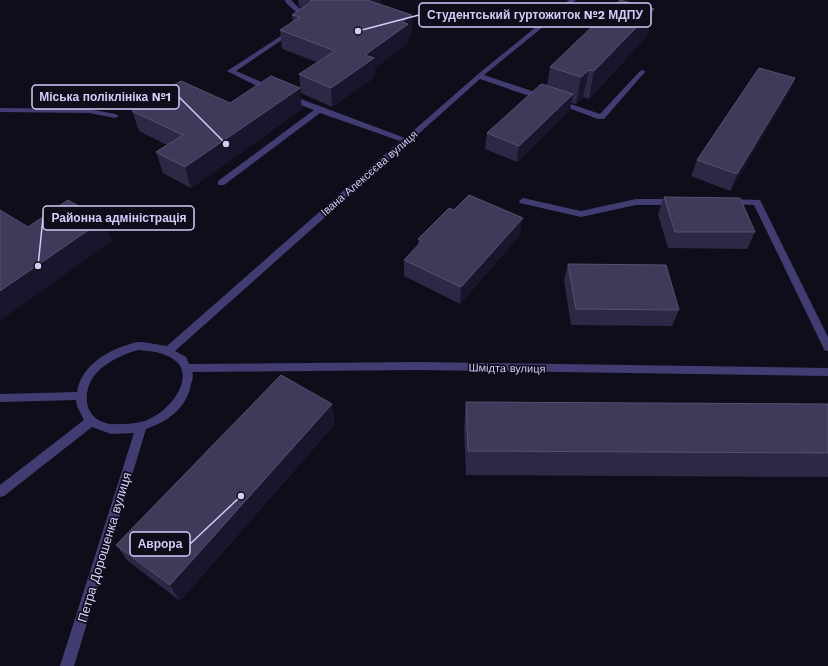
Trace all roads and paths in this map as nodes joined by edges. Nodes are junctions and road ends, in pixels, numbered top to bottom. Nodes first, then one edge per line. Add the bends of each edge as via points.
1 (288, 0) edge
2 (573, 0) edge
3 (302, 24) edge
4 (296, 29) edge
5 (642, 72) dead end
6 (479, 76) junction
7 (0, 110) edge
8 (319, 110) junction
9 (115, 116) dead end
10 (407, 141) junction
11 (221, 183) dead end
12 (523, 201) dead end
13 (681, 202) edge
14 (719, 202) edge
15 (828, 347) edge
16 (169, 350) junction
17 (186, 368) junction
18 (828, 372) edge
19 (80, 396) junction
20 (0, 398) edge
21 (91, 421) junction
22 (141, 428) junction
23 (0, 492) edge
24 (67, 666) edge

1 - 3 street via 309,20
2 - 6 street, Івана Алексєєва вулиця
4 - 8 street via 231,72
5 - 6 street via 601,117
6 - 10 street, Івана Алексєєва вулиця
7 - 9 street via 89,111
8 - 10 street
8 - 11 street
10 - 16 street, Івана Алексєєва вулиця
12 - 13 street via 581,214 636,202
14 - 15 street via 757,202
16 - 17 street via 180,358
16 - 19 street via 154,346 138,346 106,358 93,369 84,382
17 - 18 street, Шмідта вулиця via 418,366
17 - 22 street via 188,381 184,395 174,409 159,421
19 - 20 street
19 - 21 street via 82,410
21 - 22 street via 105,428 122,431
21 - 23 street
22 - 24 street, Петра Дорошенка вулиця

